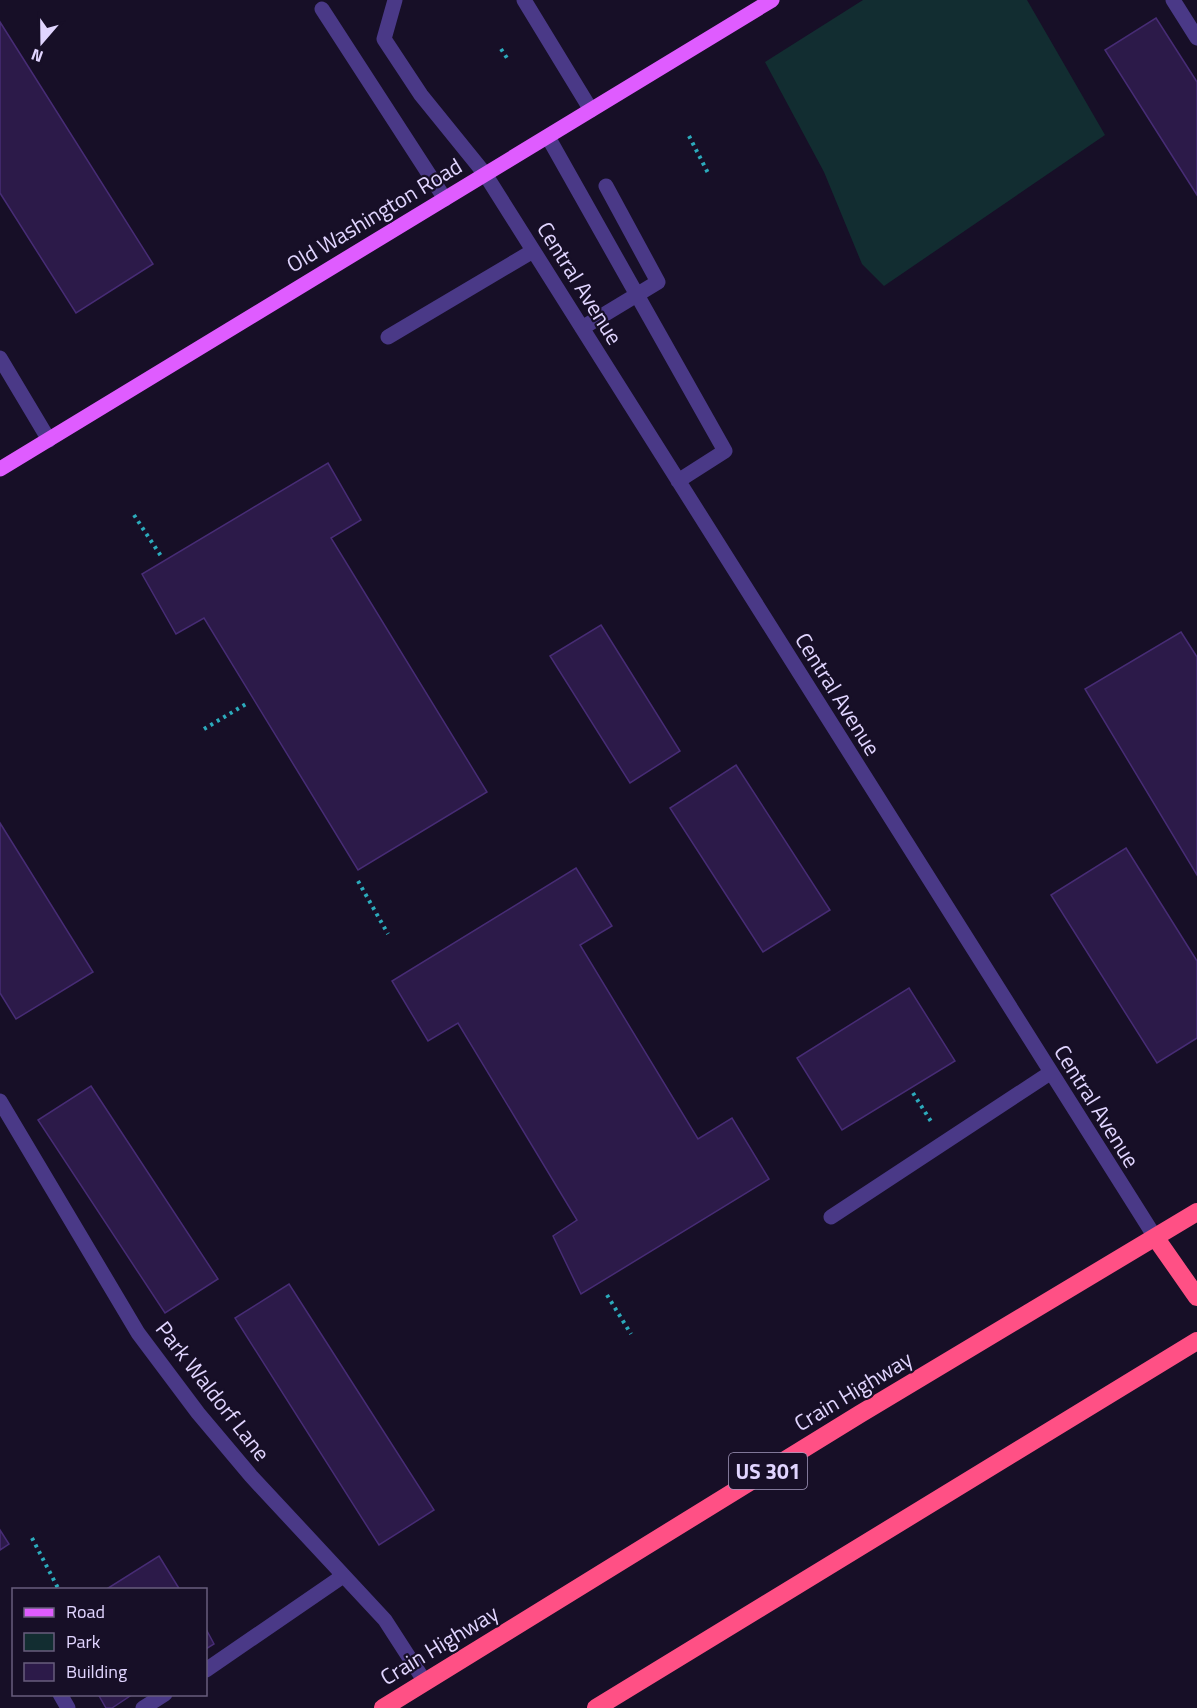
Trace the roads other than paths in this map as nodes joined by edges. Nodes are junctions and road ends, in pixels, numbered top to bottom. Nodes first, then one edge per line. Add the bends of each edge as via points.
1 (395, 0) edge
2 (524, 0) edge
3 (1173, 0) edge
4 (767, 1) edge
5 (322, 9) dead end
6 (1197, 38) edge
7 (591, 110) junction
8 (548, 137) junction
9 (485, 174) junction
10 (606, 186) dead end
11 (445, 199) junction
12 (533, 251) junction
13 (637, 295) junction
14 (582, 328) junction
15 (388, 337) dead end
16 (0, 358) edge
17 (5, 378) edge
18 (49, 440) junction
19 (0, 470) edge
20 (678, 481) junction
21 (1050, 1073) junction
22 (0, 1101) edge
23 (1197, 1212) edge
24 (831, 1217) dead end
25 (1155, 1238) junction
26 (1197, 1297) edge
27 (1197, 1341) edge
28 (343, 1576) junction
29 (207, 1669) edge
30 (425, 1682) junction
31 (163, 1696) edge
32 (143, 1708) edge
33 (383, 1708) edge
34 (596, 1708) edge

1 - 9 street, Central Avenue via 384,39 421,94
2 - 7 street
3 - 6 street
4 - 7 main road, Old Washington Road
5 - 11 street
7 - 8 main road, Old Washington Road
8 - 9 main road, Old Washington Road
8 - 13 street
9 - 11 main road, Old Washington Road
9 - 12 street, Central Avenue
10 - 13 street via 658,282
11 - 18 main road, Old Washington Road
12 - 14 street, Central Avenue
12 - 15 street
13 - 14 street
13 - 20 street via 724,451
14 - 20 street, Central Avenue
16 - 17 street
17 - 18 street
18 - 19 main road, Old Washington Road
20 - 21 street, Central Avenue
21 - 24 street
21 - 25 street, Central Avenue
22 - 28 street, Park Waldorf Lane via 138,1333 251,1476
23 - 25 highway, Crain Highway / US 301
25 - 26 highway
25 - 30 highway, Crain Highway / US 301
27 - 34 highway
28 - 29 street
28 - 30 street, Park Waldorf Lane via 385,1620
30 - 33 highway, Crain Highway / US 301
31 - 32 street

